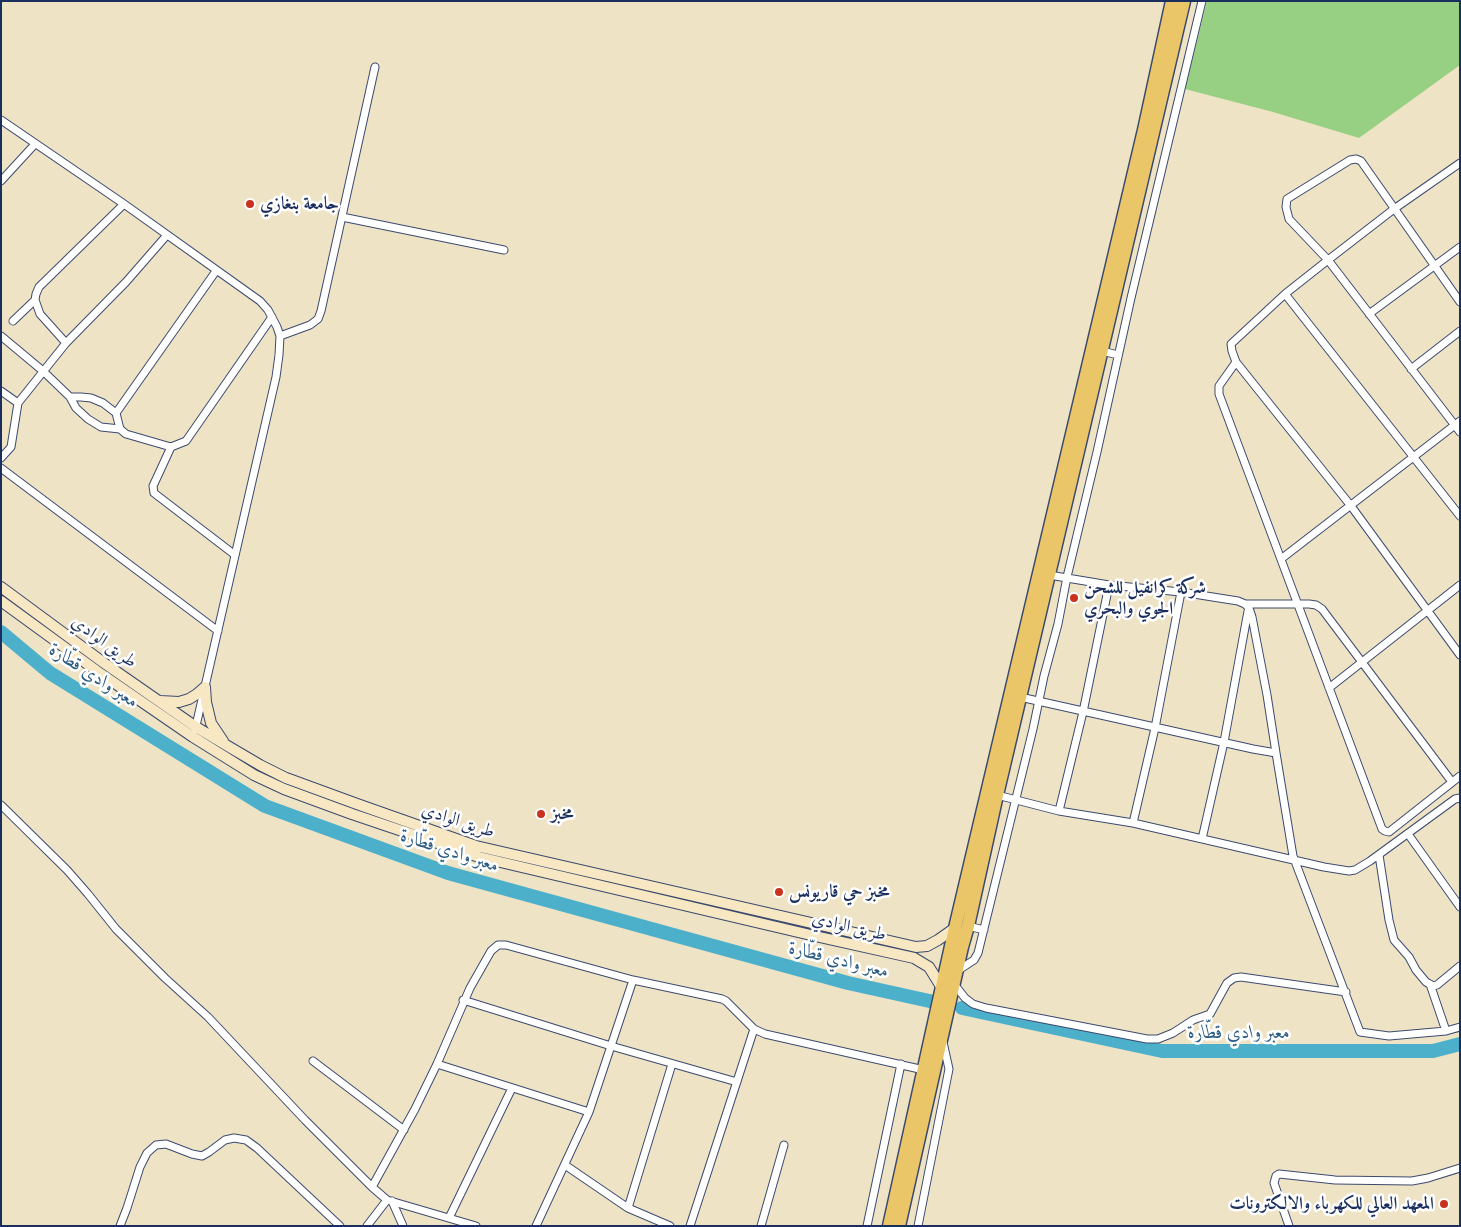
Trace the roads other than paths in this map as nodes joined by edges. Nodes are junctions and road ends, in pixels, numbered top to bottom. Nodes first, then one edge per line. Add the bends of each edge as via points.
1 (1172, 1) edge
2 (1184, 1) edge
3 (1202, 1) edge
4 (375, 67) dead end
5 (1, 120) edge
6 (35, 144) junction
7 (1460, 163) edge
8 (1, 181) edge
9 (124, 204) junction
10 (1394, 209) junction
11 (342, 217) junction
12 (167, 235) junction
13 (1460, 247) edge
14 (504, 250) dead end
15 (1328, 260) junction
16 (1434, 266) junction
17 (216, 271) junction
18 (1285, 294) junction
19 (35, 300) junction
20 (1460, 302) edge
21 (1369, 314) junction
22 (272, 317) junction
23 (12, 321) dead end
24 (1460, 331) edge
25 (1, 336) edge
26 (280, 336) junction
27 (66, 344) junction
28 (1102, 351) junction
29 (1118, 355) junction
30 (1236, 362) junction
31 (1411, 369) junction
32 (43, 371) junction
33 (1, 391) edge
34 (70, 398) junction
35 (18, 403) junction
36 (116, 413) junction
37 (1457, 423) edge
38 (120, 429) junction
39 (1460, 432) edge
40 (171, 447) junction
41 (1414, 457) junction
42 (1, 458) edge
43 (1, 468) edge
44 (1350, 506) junction
45 (1460, 516) edge
46 (235, 555) junction
47 (1281, 559) junction
48 (1049, 575) junction
49 (1067, 577) junction
50 (1109, 584) junction
51 (1460, 585) edge
52 (1, 587) edge
53 (1181, 592) junction
54 (1, 601) edge
55 (1298, 604) junction
56 (1247, 606) junction
57 (1426, 610) junction
58 (218, 631) junction
59 (1460, 655) edge
60 (1361, 662) junction
61 (204, 686) junction
62 (1328, 688) junction
63 (1020, 697) junction
64 (158, 700) junction
65 (1040, 701) junction
66 (1082, 712) junction
67 (196, 726) junction
68 (1155, 728) junction
69 (194, 737) junction
70 (1224, 742) junction
71 (231, 748) junction
72 (1276, 752) junction
73 (1460, 776) edge
74 (1452, 782) junction
75 (997, 794) junction
76 (1460, 798) edge
77 (1016, 800) junction
78 (1, 805) edge
79 (1059, 811) junction
80 (1133, 823) junction
81 (1408, 834) junction
82 (1202, 839) junction
83 (1379, 855) junction
84 (499, 857) junction
85 (1295, 861) junction
86 (614, 883) junction
87 (700, 897) junction
88 (1460, 907) edge
89 (696, 908) junction
90 (968, 926) junction
91 (955, 928) junction
92 (984, 930) junction
93 (916, 947) junction
94 (914, 958) junction
95 (1460, 966) edge
96 (957, 971) junction
97 (633, 980) junction
98 (1430, 984) junction
99 (948, 986) junction
100 (1346, 992) junction
101 (463, 1000) junction
102 (1460, 1027) edge
103 (754, 1029) junction
104 (1446, 1031) junction
105 (942, 1034) junction
106 (611, 1046) junction
107 (313, 1061) dead end
108 (437, 1064) junction
109 (672, 1064) junction
110 (901, 1064) junction
111 (924, 1070) junction
112 (737, 1082) junction
113 (512, 1088) junction
114 (589, 1112) junction
115 (404, 1130) junction
116 (784, 1145) dead end
117 (565, 1165) junction
118 (913, 1168) junction
119 (1460, 1168) edge
120 (929, 1170) junction
121 (372, 1188) junction
122 (390, 1200) junction
123 (628, 1208) junction
124 (449, 1218) junction
125 (120, 1226) edge
126 (340, 1226) edge
127 (368, 1226) edge
128 (402, 1226) edge
129 (476, 1226) edge
130 (536, 1226) edge
131 (670, 1226) edge
132 (690, 1226) edge
133 (761, 1226) edge
134 (867, 1226) edge
135 (889, 1226) edge
136 (899, 1226) edge
137 (918, 1226) edge
138 (1289, 1226) edge

1 - 91 highway
2 - 28 highway
3 - 29 street
4 - 11 street
5 - 6 street
6 - 8 street
6 - 9 street
7 - 10 street
9 - 12 street
9 - 19 street via 39,287
10 - 15 street
10 - 15 street via 1356,158 1287,199 1289,219
10 - 16 street
11 - 14 street
11 - 26 street via 318,319
12 - 17 street
12 - 27 street
13 - 16 street
15 - 18 street
15 - 21 street
16 - 20 street
16 - 21 street
17 - 22 street via 260,301
17 - 36 street
18 - 30 street via 1231,344
18 - 41 street
19 - 23 street
19 - 27 street via 40,314
21 - 31 street
22 - 26 street
22 - 40 street via 186,441
24 - 31 street
25 - 32 street
26 - 46 street via 276,377
27 - 32 street
28 - 29 street
28 - 48 highway
29 - 49 street
30 - 44 street
30 - 47 street via 1219,386 1219,394
31 - 37 street
32 - 34 street
32 - 35 street
33 - 35 street
34 - 36 street via 91,398
34 - 38 street via 88,419 101,427
35 - 42 street via 11,447
36 - 38 street
37 - 39 street
37 - 41 street
38 - 40 street via 126,434
40 - 46 street via 153,486 154,493
41 - 44 street
41 - 45 street
43 - 58 street
44 - 47 street
44 - 57 street
46 - 58 street
47 - 55 street
48 - 49 street
48 - 63 highway
49 - 50 street
49 - 65 street
50 - 53 street
50 - 66 street
51 - 57 street
52 - 64 main road, طريق الوادي
53 - 56 street via 1238,601
53 - 68 street
54 - 69 main road, طريق الوادي via 97,672
55 - 56 street
55 - 60 street via 1322,609
55 - 62 street
56 - 70 street
56 - 72 street via 1268,695
57 - 59 street
57 - 60 street
58 - 61 street
60 - 62 street
60 - 74 street
61 - 64 main road via 189,699 179,702
61 - 67 street
61 - 71 main road via 211,723
62 - 74 street via 1384,831 1389,832
63 - 65 street
63 - 75 highway
64 - 67 main road, طريق الوادي
65 - 66 street
65 - 77 street
66 - 68 street
66 - 79 street
67 - 69 street
67 - 71 main road, طريق الوادي
68 - 70 street
68 - 80 street
69 - 84 main road, طريق الوادي via 254,775 284,789 458,851
70 - 72 street
70 - 82 street
71 - 84 main road, طريق الوادي via 286,778
72 - 85 street
73 - 74 street
75 - 77 street
75 - 90 highway
76 - 81 street
77 - 79 street
77 - 92 street
78 - 121 street via 67,870 116,929 208,1017
79 - 80 street
80 - 82 street
81 - 83 street
81 - 88 street
82 - 85 street
83 - 85 street via 1349,871
83 - 98 street via 1394,940
84 - 86 main road, طريق الوادي
85 - 100 street
86 - 87 main road, طريق الوادي
86 - 89 main road, طريق الوادي
87 - 89 main road
87 - 93 main road, طريق الوادي
89 - 94 main road, طريق الوادي
90 - 92 street
90 - 96 highway
91 - 93 main road via 927,946
91 - 99 highway
92 - 96 street via 974,960
93 - 94 main road
94 - 99 main road, طريق الوادي via 929,967
95 - 98 street via 1437,985
96 - 99 highway
97 - 101 street via 502,944 491,951
97 - 103 street via 722,999
97 - 106 street
98 - 104 street
99 - 100 street via 973,1004 986,1008 1147,1039 1158,1039 1210,1014 1227,983 1234,978
99 - 105 highway
99 - 111 highway
100 - 104 street via 1360,1032 1389,1036
101 - 106 street
101 - 108 street
102 - 104 street
103 - 110 street
103 - 112 street
105 - 118 highway
105 - 120 street via 949,1069
106 - 109 street
106 - 114 street
107 - 115 street
108 - 113 street
108 - 115 street
109 - 112 street
109 - 123 street
110 - 111 street
110 - 134 street
111 - 135 highway
112 - 132 street
113 - 114 street
113 - 124 street
114 - 117 street
115 - 121 street
116 - 133 street
117 - 123 street
117 - 130 street
118 - 120 street
118 - 136 highway
119 - 138 street via 1412,1181 1335,1180 1279,1174 1274,1182
120 - 137 street
121 - 122 street
122 - 124 street
122 - 127 street
122 - 128 street
123 - 131 street
124 - 129 street
125 - 126 street via 140,1167 147,1153 156,1145 166,1144 202,1156 225,1140 234,1138 246,1140 257,1148

